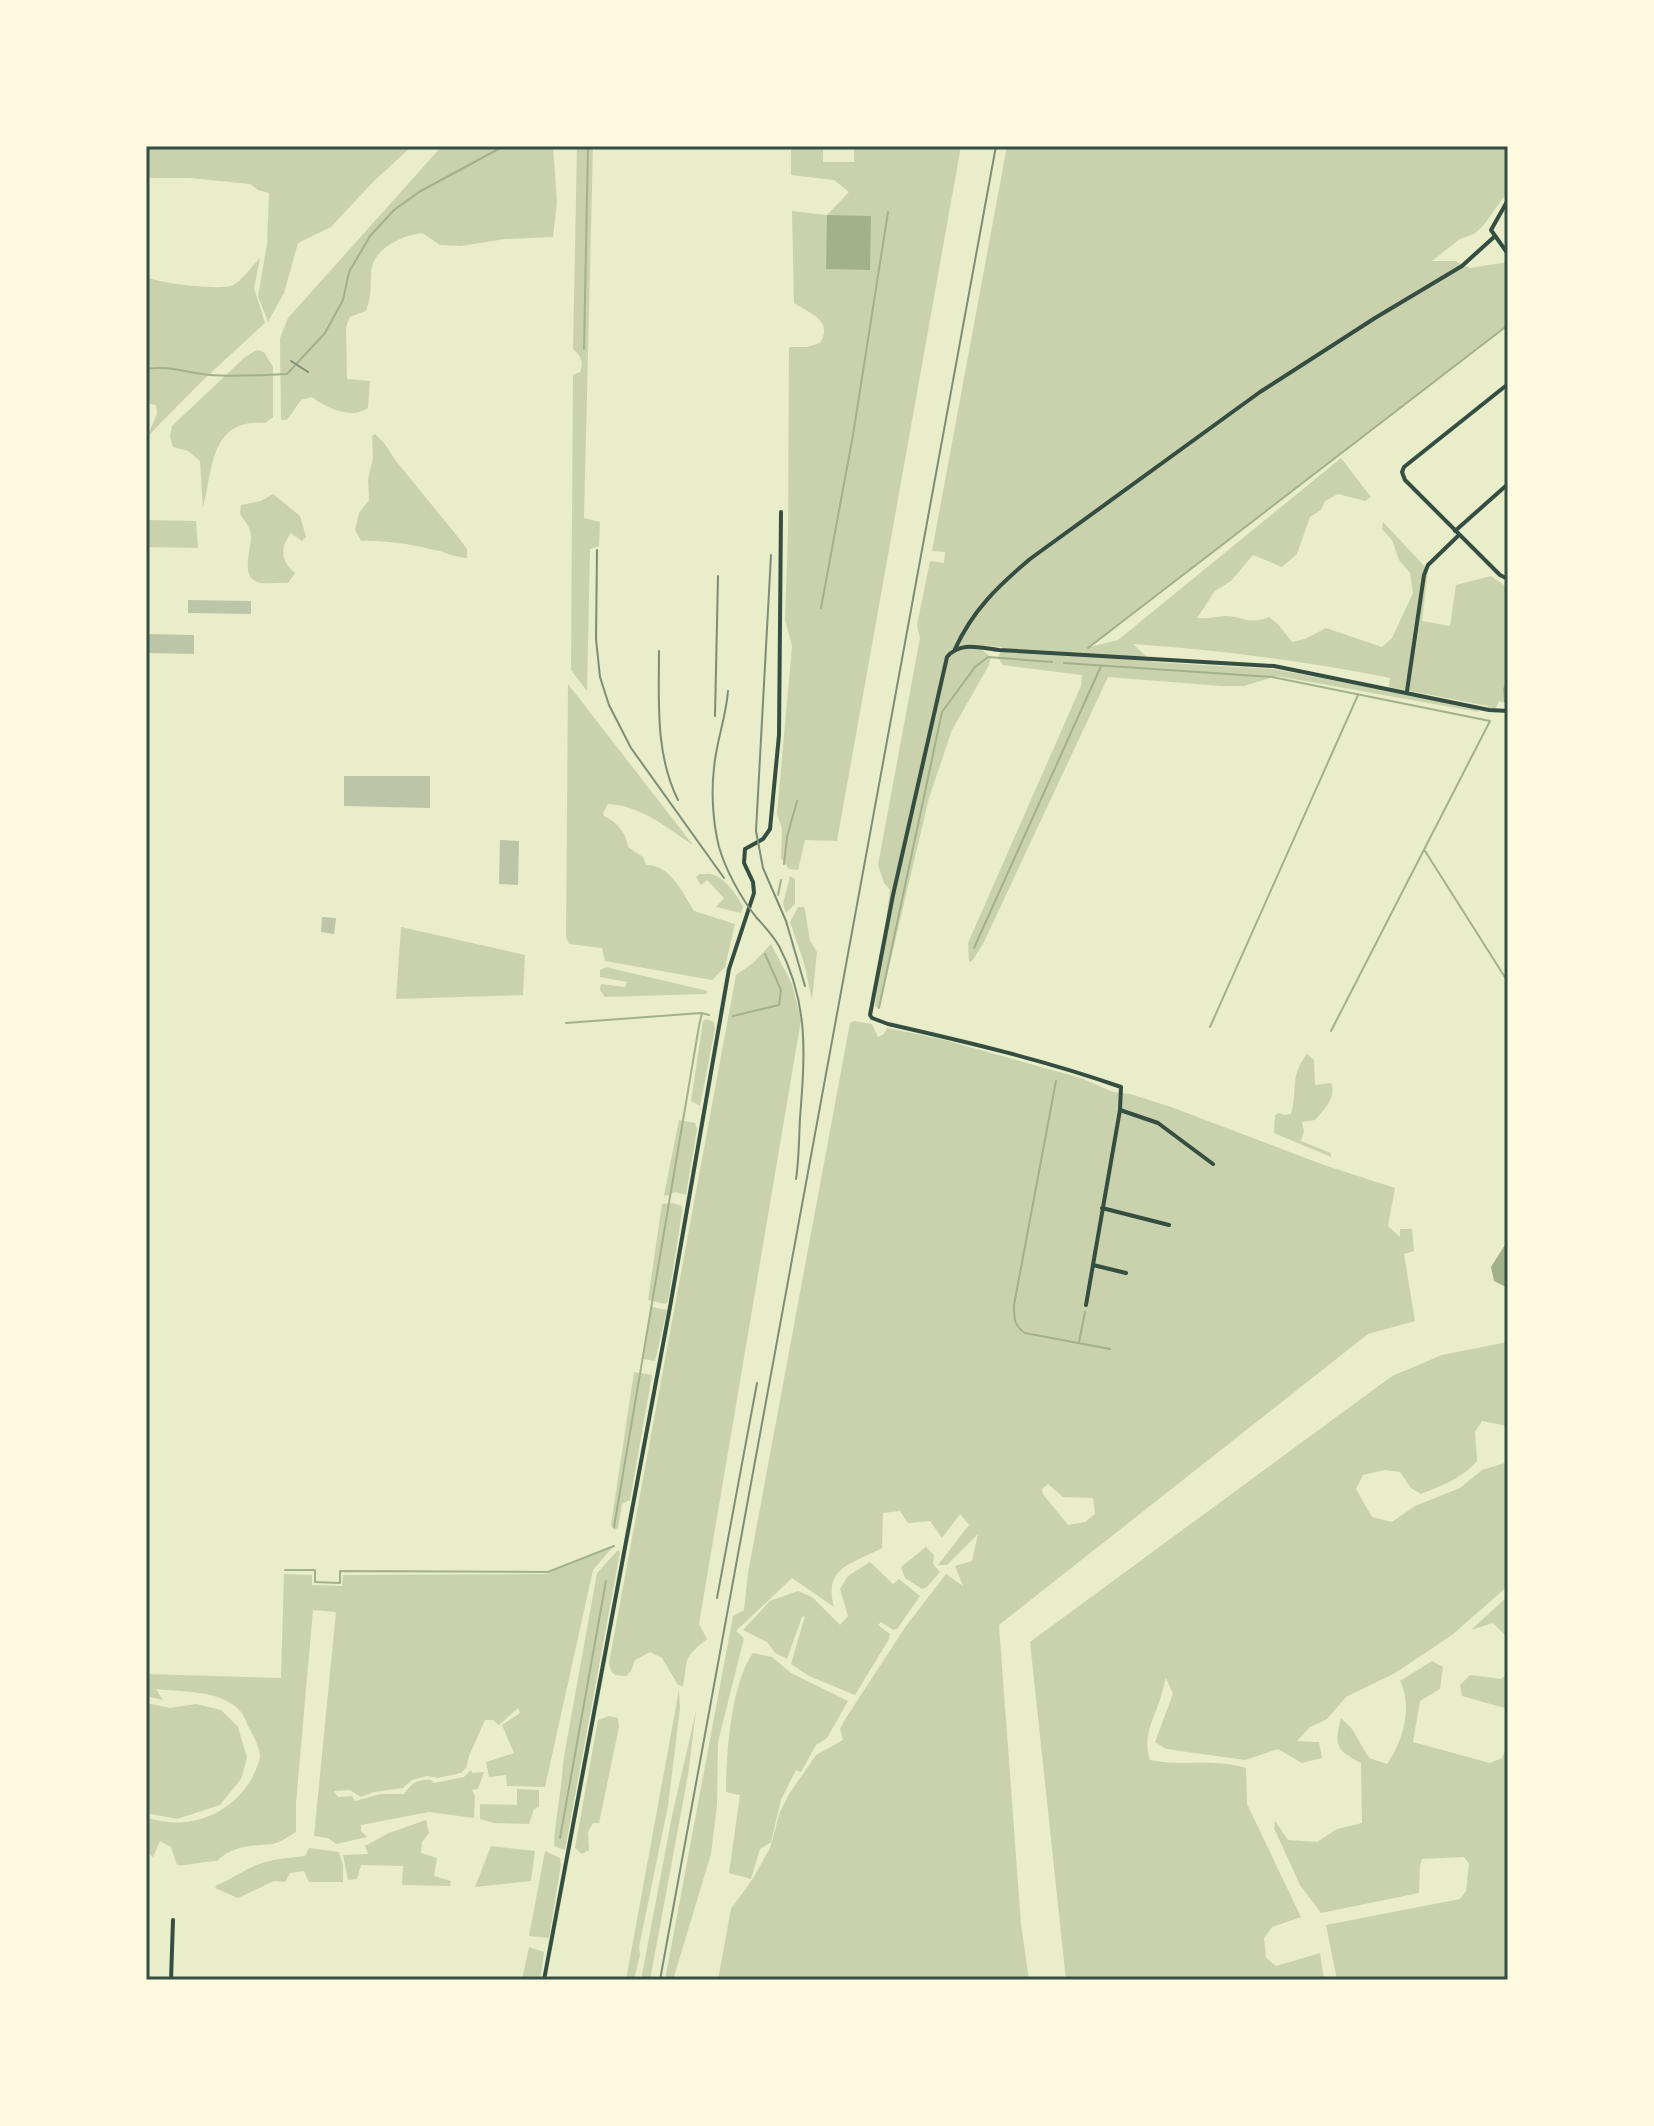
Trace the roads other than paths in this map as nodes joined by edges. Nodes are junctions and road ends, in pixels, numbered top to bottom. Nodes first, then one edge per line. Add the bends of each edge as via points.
1 (1508, 200) edge
2 (1494, 237) junction
3 (1508, 254) edge
4 (1508, 384) edge
5 (1508, 484) edge
6 (781, 512) dead end
7 (1457, 533) junction
8 (1508, 579) edge
9 (955, 649) junction
10 (1407, 691) junction
11 (1508, 711) edge
12 (1120, 1110) junction
13 (1213, 1164) dead end
14 (1102, 1208) junction
15 (1169, 1225) dead end
16 (1093, 1265) junction
17 (1126, 1273) dead end
18 (1086, 1305) dead end
19 (173, 1920) dead end
20 (171, 1980) edge
21 (544, 1980) edge

1 - 2 street via 1492,225
2 - 3 street
2 - 9 street via 1462,266 1260,392 1030,559 982,604
4 - 7 street via 1403,469 1405,480
5 - 7 street
6 - 21 street via 779,735 770,829 743,855 754,893 729,969
7 - 8 street
7 - 10 street via 1424,575
9 - 10 street via 1274,666
9 - 12 street via 939,682 870,1017 1121,1087
10 - 11 street
12 - 13 street via 1158,1123
12 - 14 street
14 - 15 street
14 - 16 street
16 - 17 street
16 - 18 street
19 - 20 street

